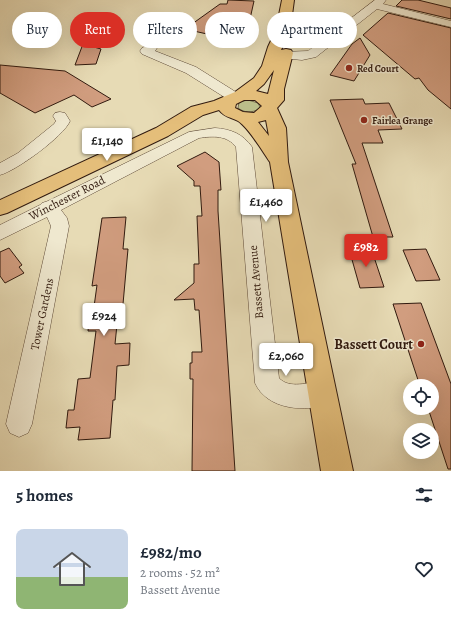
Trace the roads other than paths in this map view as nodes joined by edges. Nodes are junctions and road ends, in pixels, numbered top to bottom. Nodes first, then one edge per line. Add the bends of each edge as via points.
1 (288, 0) edge
2 (378, 2) edge
3 (286, 12) edge
4 (448, 24) edge
5 (276, 48) edge
6 (286, 48) edge
7 (145, 51) dead end
8 (286, 55) junction
9 (234, 98) junction
10 (270, 108) junction
11 (60, 116) dead end
12 (242, 117) junction
13 (162, 132) junction
14 (223, 133) joint
15 (279, 162) junction
16 (0, 170) edge
17 (48, 207) junction
18 (0, 208) edge
19 (0, 233) edge
20 (322, 395) junction
21 (19, 424) dead end
22 (337, 471) edge

1 - 3 main road
2 - 4 street
2 - 8 street via 312,54
5 - 9 main road via 265,74
6 - 8 main road
7 - 9 street via 191,70
8 - 10 main road via 276,89 276,100
9 - 10 main road via 252,95 263,98 269,103
9 - 12 main road via 227,109
9 - 13 main road, Winchester Road via 198,111
10 - 12 main road, Winchester Road via 263,115
10 - 15 main road via 276,124
11 - 16 street via 63,121 61,126 24,156
12 - 13 main road, Winchester Road
12 - 15 main road via 256,130
13 - 18 main road, Winchester Road
14 - 17 street, Winchester Road via 204,132 194,135
14 - 20 street, Bassett Avenue via 240,141 244,148 267,383 272,390 280,394
15 - 20 main road
17 - 19 street, Winchester Road
17 - 21 street, Tower Gardens via 58,218 60,226
20 - 22 main road

